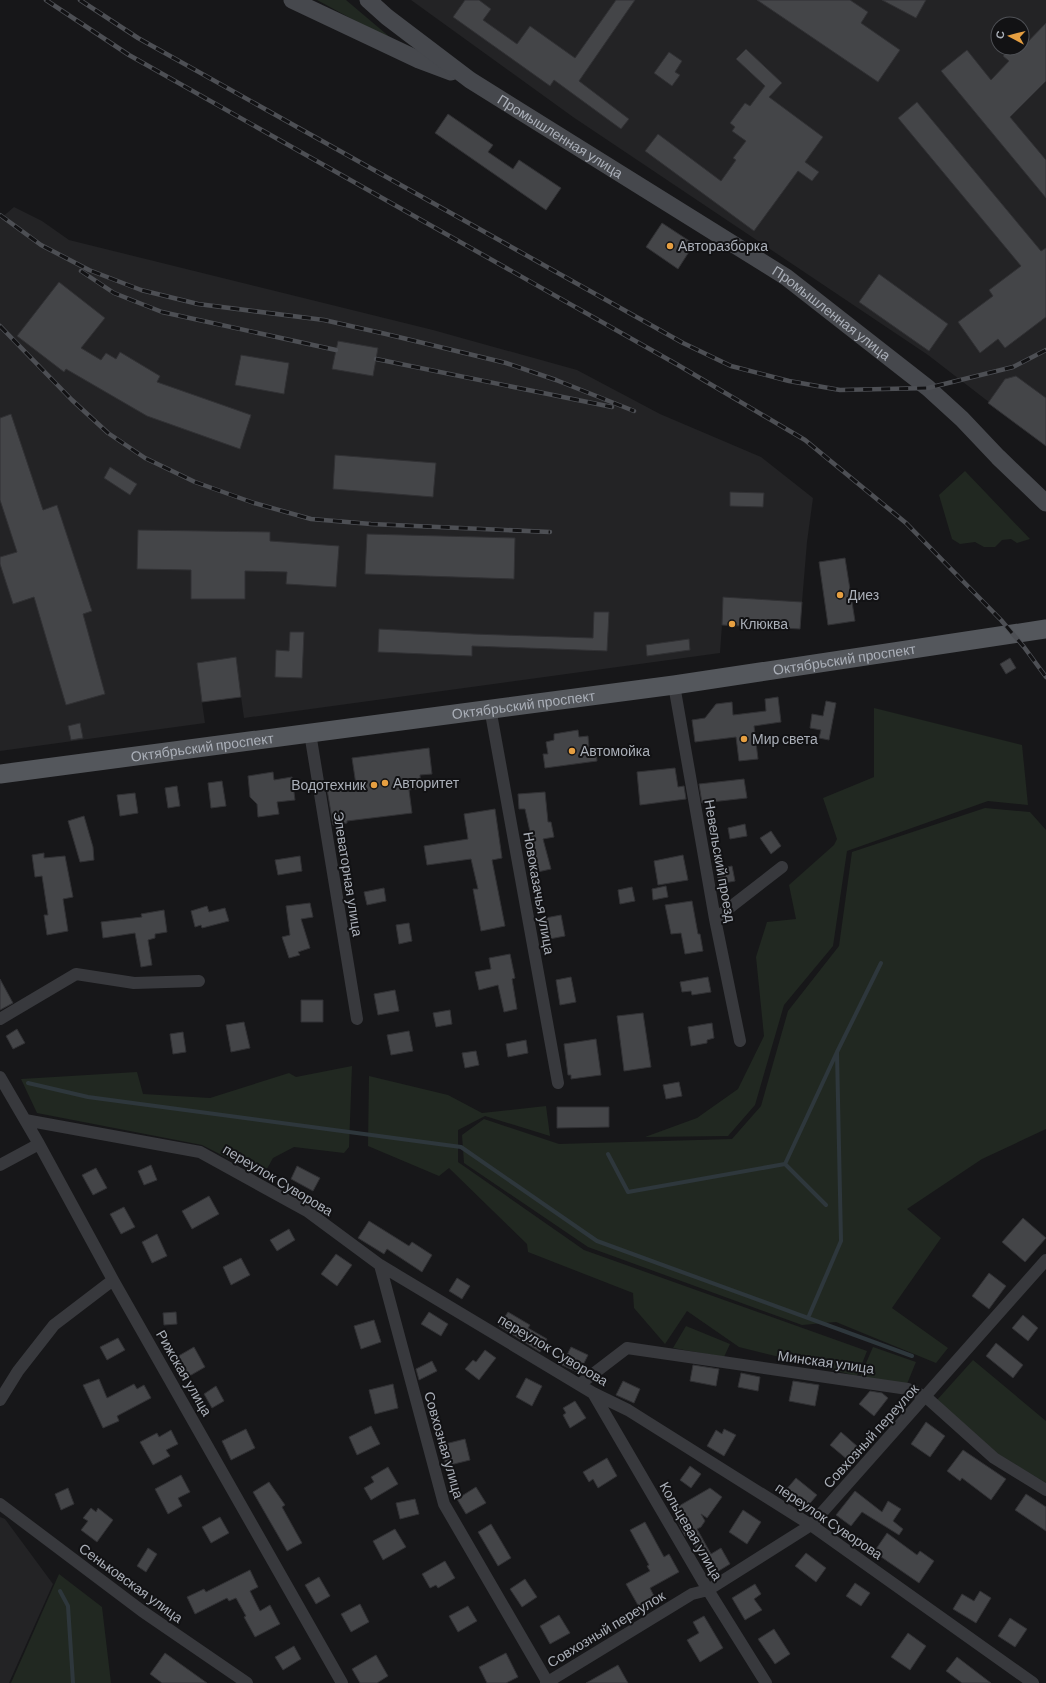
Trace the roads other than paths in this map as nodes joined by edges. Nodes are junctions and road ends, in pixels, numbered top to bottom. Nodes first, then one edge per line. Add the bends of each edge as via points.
1 (292, 0) edge
2 (368, 0) edge
3 (470, 80) junction
4 (1046, 503) edge
5 (1046, 629) edge
6 (674, 685) junction
7 (490, 708) junction
8 (310, 733) junction
9 (0, 774) edge
10 (782, 867) dead end
11 (716, 919) junction
12 (199, 981) dead end
13 (0, 1019) edge
14 (357, 1019) dead end
15 (740, 1042) dead end
16 (0, 1077) edge
17 (558, 1083) dead end
18 (25, 1120) junction
19 (39, 1144) junction
20 (0, 1165) edge
21 (1046, 1260) edge
22 (380, 1265) junction
23 (113, 1280) junction
24 (580, 1384) junction
25 (593, 1393) junction
26 (926, 1397) junction
27 (0, 1400) edge
28 (1046, 1490) edge
29 (0, 1504) edge
30 (811, 1525) junction
31 (708, 1590) junction
32 (247, 1683) edge
33 (342, 1683) edge
34 (547, 1683) edge
35 (766, 1683) edge
36 (1033, 1683) edge

1 - 3 main road via 419,60
2 - 3 main road
3 - 4 main road, Промышленная улица via 786,277 928,388
5 - 6 main road, Октябрьский проспект
6 - 7 main road, Октябрьский проспект
6 - 11 street, Невельский проезд
7 - 8 main road, Октябрьский проспект
7 - 17 street, Новоказачья улица
8 - 9 main road, Октябрьский проспект
8 - 14 street, Элеваторная улица
10 - 11 street
11 - 15 street, Невельский проезд
12 - 13 street via 134,983 76,974
16 - 18 street, Рижская улица
18 - 19 street, Рижская улица
18 - 22 street, переулок Суворова via 200,1152 307,1211
19 - 20 street
19 - 23 street, Рижская улица
21 - 26 street, Совхозный переулок
22 - 24 street, переулок Суворова
22 - 34 street, Совхозная улица via 444,1504
23 - 27 street via 54,1325 18,1371
23 - 33 street, Рижская улица
24 - 25 street, переулок Суворова
24 - 26 street, Минская улица via 627,1348 908,1389
25 - 30 street, переулок Суворова via 628,1410
25 - 31 street, Кольцевая улица
26 - 28 street, Минская улица via 994,1458
26 - 30 street, Совхозный переулок
29 - 32 street, Сеньковская улица via 142,1611
30 - 31 street, Совхозный переулок
30 - 36 street, переулок Суворова
31 - 34 street, Совхозный переулок via 692,1594
31 - 35 street, Кольцевая улица

